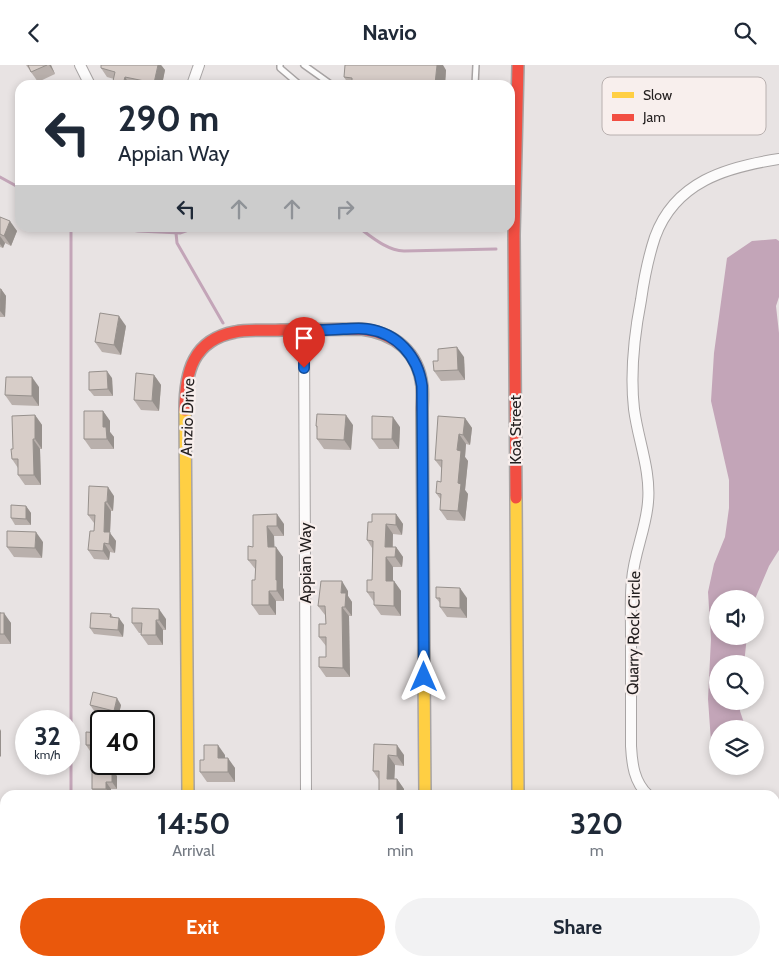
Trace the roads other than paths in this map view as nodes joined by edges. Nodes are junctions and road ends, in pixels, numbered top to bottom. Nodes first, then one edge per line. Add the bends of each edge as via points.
1 (80, 65) edge
2 (199, 65) edge
3 (280, 65) edge
4 (304, 65) edge
5 (476, 65) edge
6 (518, 65) edge
7 (88, 80) edge
8 (194, 80) edge
9 (294, 80) edge
10 (325, 80) edge
11 (475, 80) edge
12 (515, 82) edge
13 (779, 159) edge
14 (514, 232) edge
15 (304, 331) junction
16 (188, 790) edge
17 (306, 790) edge
18 (425, 790) edge
19 (518, 790) edge
20 (643, 790) edge

1 - 7 street
2 - 8 street
3 - 9 lane
4 - 10 lane
5 - 11 lane
6 - 12 street, Koa Street
13 - 20 street, Quarry Rock Circle via 718,173 686,193 662,222 645,277 635,331 632,373 634,409 648,479 648,502 632,579 632,768
14 - 19 street, Koa Street
15 - 16 street, Anzio Drive via 237,331 222,335 201,349 187,373
15 - 17 street, Appian Way
15 - 18 street, Anzio Drive via 369,329 384,334 406,348 421,377

